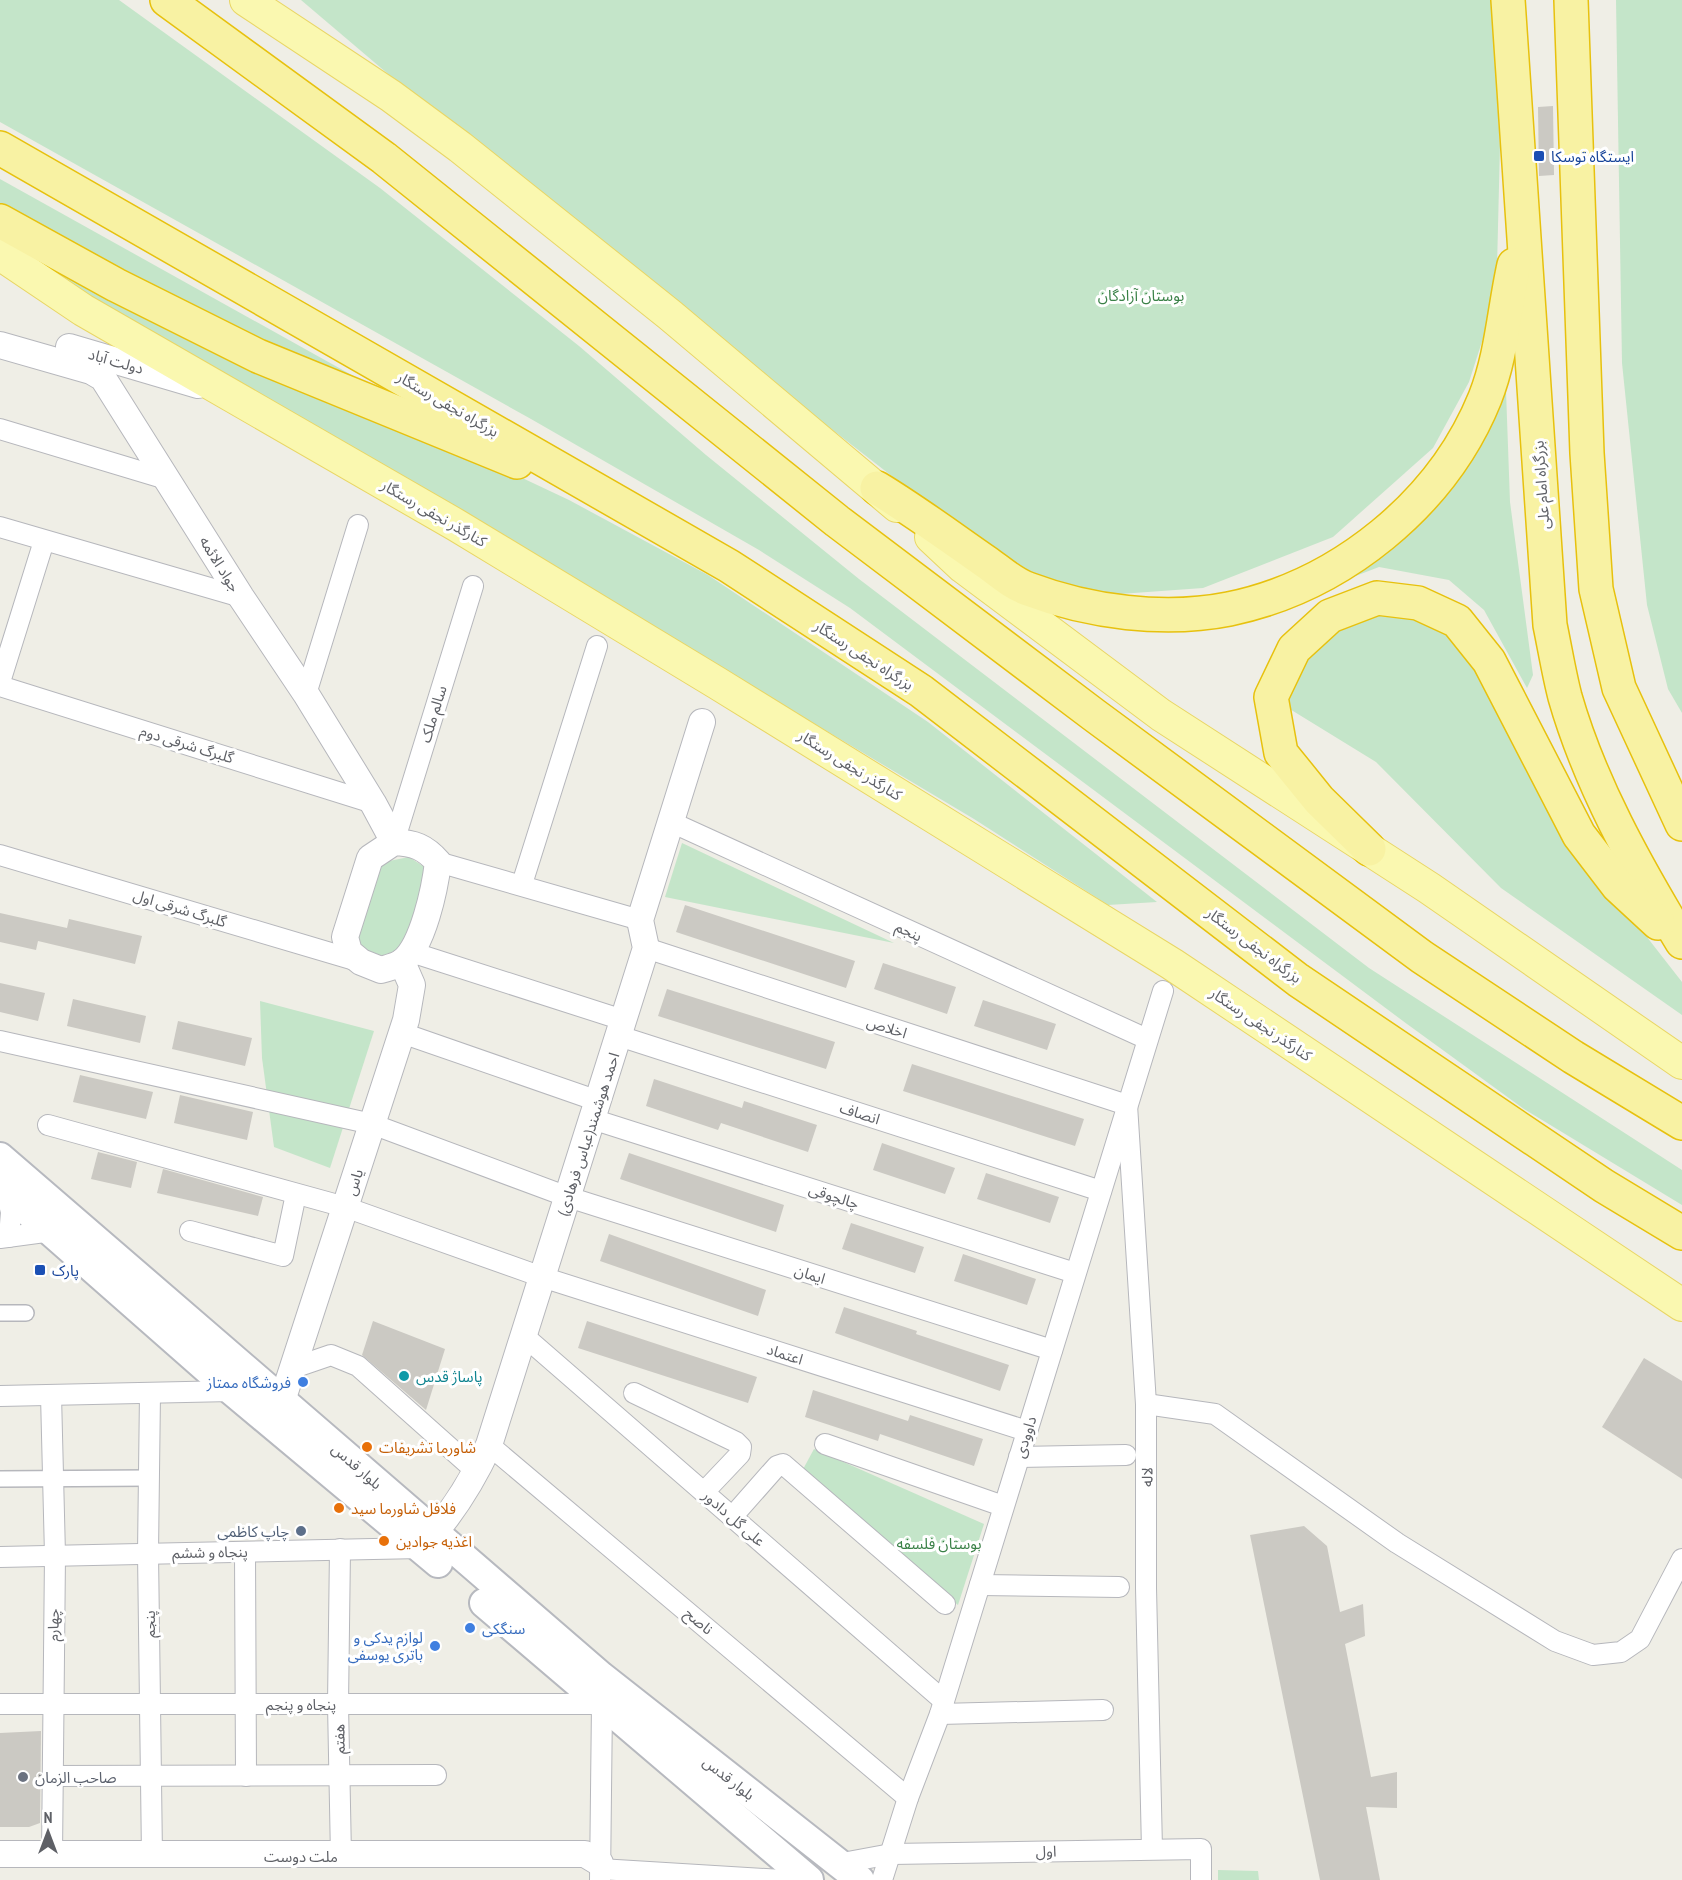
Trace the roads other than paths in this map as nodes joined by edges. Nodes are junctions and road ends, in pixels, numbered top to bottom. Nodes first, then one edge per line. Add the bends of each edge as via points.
1 (166, 0) edge
2 (246, 0) edge
3 (1508, 0) edge
4 (1571, 0) edge
5 (0, 148) edge
6 (0, 221) edge
7 (1522, 225) junction
8 (0, 254) edge
9 (0, 327) edge
10 (0, 345) edge
11 (232, 395) junction
12 (0, 429) edge
13 (166, 478) junction
14 (877, 488) junction
15 (616, 501) junction
16 (358, 525) dead end
17 (0, 527) edge
18 (44, 541) junction
19 (473, 586) dead end
20 (241, 597) junction
21 (597, 646) dead end
22 (0, 684) edge
23 (306, 694) junction
24 (702, 722) dead end
25 (373, 803) junction
26 (671, 822) junction
27 (1682, 824) edge
28 (394, 842) junction
29 (1369, 849) junction
30 (0, 855) edge
31 (438, 862) junction
32 (522, 884) junction
33 (640, 920) junction
34 (1682, 943) edge
35 (646, 948) junction
36 (406, 957) junction
37 (361, 962) junction
38 (1163, 991) dead end
39 (621, 1028) junction
40 (402, 1033) junction
41 (1147, 1039) junction
42 (0, 1041) edge
43 (1682, 1063) edge
44 (1127, 1106) junction
45 (595, 1110) junction
46 (1682, 1123) edge
47 (372, 1124) junction
48 (48, 1125) dead end
49 (0, 1157) edge
50 (3, 1190) edge
51 (1101, 1191) junction
52 (296, 1194) junction
53 (568, 1197) junction
54 (345, 1207) junction
55 (52, 1231) junction
56 (190, 1231) dead end
57 (1682, 1233) edge
58 (4, 1238) edge
59 (1076, 1273) junction
60 (542, 1277) junction
61 (1682, 1305) edge
62 (0, 1313) edge
63 (26, 1313) dead end
64 (524, 1336) junction
65 (1052, 1350) junction
66 (293, 1368) junction
67 (232, 1391) junction
68 (150, 1393) junction
69 (634, 1394) dead end
70 (51, 1395) junction
71 (0, 1396) edge
72 (282, 1401) junction
73 (1146, 1404) junction
74 (1027, 1431) junction
75 (825, 1444) dead end
76 (489, 1445) junction
77 (1126, 1455) dead end
78 (1019, 1456) junction
79 (477, 1472) junction
80 (149, 1478) junction
81 (0, 1479) edge
82 (53, 1479) junction
83 (704, 1492) junction
84 (1003, 1506) junction
85 (732, 1516) junction
86 (428, 1541) junction
87 (340, 1549) junction
88 (245, 1551) junction
89 (148, 1553) junction
90 (55, 1556) junction
91 (0, 1557) edge
92 (1682, 1559) edge
93 (980, 1585) junction
94 (1119, 1587) dead end
95 (945, 1604) dead end
96 (52, 1703) junction
97 (0, 1704) edge
98 (149, 1704) junction
99 (338, 1704) junction
100 (602, 1704) junction
101 (245, 1705) junction
102 (942, 1708) junction
103 (1103, 1710) dead end
104 (436, 1775) dead end
105 (52, 1776) junction
106 (150, 1776) junction
107 (246, 1776) junction
108 (339, 1776) junction
109 (908, 1798) junction
110 (1152, 1849) junction
111 (0, 1854) edge
112 (891, 1854) junction
113 (52, 1855) junction
114 (152, 1856) junction
115 (341, 1856) junction
116 (848, 1872) edge
117 (599, 1873) edge
118 (782, 1880) edge
119 (809, 1880) edge
120 (814, 1880) edge
121 (882, 1880) edge
122 (1201, 1880) edge

1 - 46 highway via 384,158 837,521 1103,722 1422,957 1573,1057
2 - 14 main road via 392,96 460,147
3 - 7 highway, بزرگراه امام علی
4 - 27 highway via 1587,453 1596,589 1619,688
5 - 15 highway, بزرگراه نجفی رستگار
6 - 15 highway via 258,356
7 - 14 highway via 1500,352 1466,438 1409,511 1375,542 1295,588 1228,609 1153,615 1083,606 1025,589
7 - 34 highway, بزرگراه امام علی via 1551,625 1565,697 1588,762 1648,886
8 - 11 main road, کنارگذر نجفی رستگار via 83,310
9 - 11 street, دولت آباد
10 - 13 street, جواد الائمه via 91,371 103,378
11 - 61 main road, کنارگذر نجفی رستگار via 456,525 1172,964
12 - 13 street
13 - 20 street, جواد الائمه
14 - 29 main road via 963,567 1161,715
15 - 57 highway, بزرگراه نجفی رستگار via 729,566 921,691 1298,980 1604,1186
16 - 23 street
17 - 18 street
18 - 20 street
18 - 22 street
19 - 28 street, سالم ملک
20 - 23 street, جواد الائمه
21 - 32 street
22 - 25 street, گلبرگ شرقی دوم
23 - 25 street, جواد الائمه
24 - 26 street, احمد هوشمند(عباس فرهادی)
25 - 28 street, جواد الائمه
26 - 33 street, احمد هوشمند(عباس فرهادی)
26 - 41 street, پنجم
28 - 31 street via 412,843
28 - 37 street via 370,858 345,937 349,952
29 - 34 highway via 1319,800 1281,753 1271,697 1294,649 1330,616 1377,598 1418,603 1457,621 1489,661 1579,835 1618,886
29 - 43 main road
30 - 37 street, گلبرگ شرقی اول
31 - 32 street
31 - 36 street via 429,911
32 - 33 street
33 - 35 street, احمد هوشمند(عباس فرهادی)
35 - 39 street, احمد هوشمند(عباس فرهادی)
35 - 44 street, اخلاص
36 - 37 street via 381,970
36 - 39 street, انصاف
36 - 40 street, یاس via 412,986
38 - 41 street, داوودی
39 - 45 street, احمد هوشمند(عباس فرهادی)
39 - 51 street, انصاف
40 - 45 street, چالچوقی
40 - 47 street, یاس
41 - 44 street, داوودی
42 - 47 street, ایمان
44 - 51 street, داوودی
44 - 73 street, لاله
45 - 53 street, احمد هوشمند(عباس فرهادی)
45 - 59 street, چالچوقی
47 - 53 street, ایمان
47 - 54 street, یاس
48 - 52 street
49 - 72 main road, بلوار قدس
50 - 55 main road, بلوار قدس
50 - 58 street via 11,1212
51 - 59 street, داوودی
52 - 54 street
52 - 56 street via 283,1256
53 - 60 street, احمد هوشمند(عباس فرهادی)
53 - 65 street, ایمان
54 - 60 street
54 - 66 street, یاس
55 - 58 street
55 - 67 main road, بلوار قدس
59 - 65 street, داوودی
60 - 64 street, احمد هوشمند(عباس فرهادی)
60 - 74 street, اعتماد
62 - 63 street
64 - 76 street, احمد هوشمند(عباس فرهادی)
64 - 83 street, علی گل دادور
65 - 74 street, داوودی
66 - 72 street, یاس
66 - 79 street via 331,1355 358,1366
67 - 68 street
67 - 86 main road, بلوار قدس
68 - 70 street
68 - 80 street, پنجم
69 - 83 street via 741,1447 740,1454
70 - 71 street
70 - 82 street, چهارم
72 - 86 main road, بلوار قدس
73 - 92 street via 1215,1414 1397,1543 1555,1641 1593,1655 1621,1652 1640,1639
73 - 110 street, لاله
74 - 78 street, داوودی
75 - 84 street
76 - 79 street, احمد هوشمند(عباس فرهادی)
76 - 109 street, ناصح
77 - 78 street
78 - 84 street, داوودی
79 - 86 street, احمد هوشمند(عباس فرهادی)
80 - 82 street
80 - 89 street, پنجم
81 - 82 street
82 - 90 street, چهارم
83 - 85 street, علی گل دادور
84 - 93 street, داوودی
85 - 95 street via 783,1464
85 - 102 street, علی گل دادور
86 - 87 street, پنجاه و ششم
86 - 100 main road, بلوار قدس
86 - 116 main road, بلوار قدس
87 - 88 street, پنجاه و ششم
87 - 99 street, هفتم
88 - 89 street, پنجاه و ششم
88 - 101 street
89 - 90 street, پنجاه و ششم
89 - 98 street, پنجم
90 - 91 street, پنجاه و ششم
90 - 96 street, چهارم
93 - 94 street
93 - 102 street, داوودی
96 - 97 street, پنجاه و پنجم
96 - 98 street, پنجاه و پنجم
96 - 105 street, چهارم
98 - 101 street, پنجاه و پنجم
98 - 106 street, پنجم
99 - 100 street, پنجاه و پنجم
99 - 101 street, پنجاه و پنجم
99 - 108 street, هفتم
100 - 117 street
100 - 119 main road, بلوار قدس
101 - 107 street
102 - 103 street
102 - 109 street, داوودی
104 - 108 street
105 - 106 street
105 - 113 street, چهارم
106 - 107 street
106 - 114 street, پنجم
107 - 108 street
108 - 115 street, هفتم
109 - 112 street, داوودی
110 - 112 street, اول
110 - 122 street, اول via 1201,1849
111 - 113 street, ملت دوست
112 - 116 street, اول
112 - 121 street, داوودی
113 - 114 street, ملت دوست
114 - 115 street, ملت دوست
115 - 117 street, ملت دوست via 585,1854
116 - 120 street
117 - 118 street

